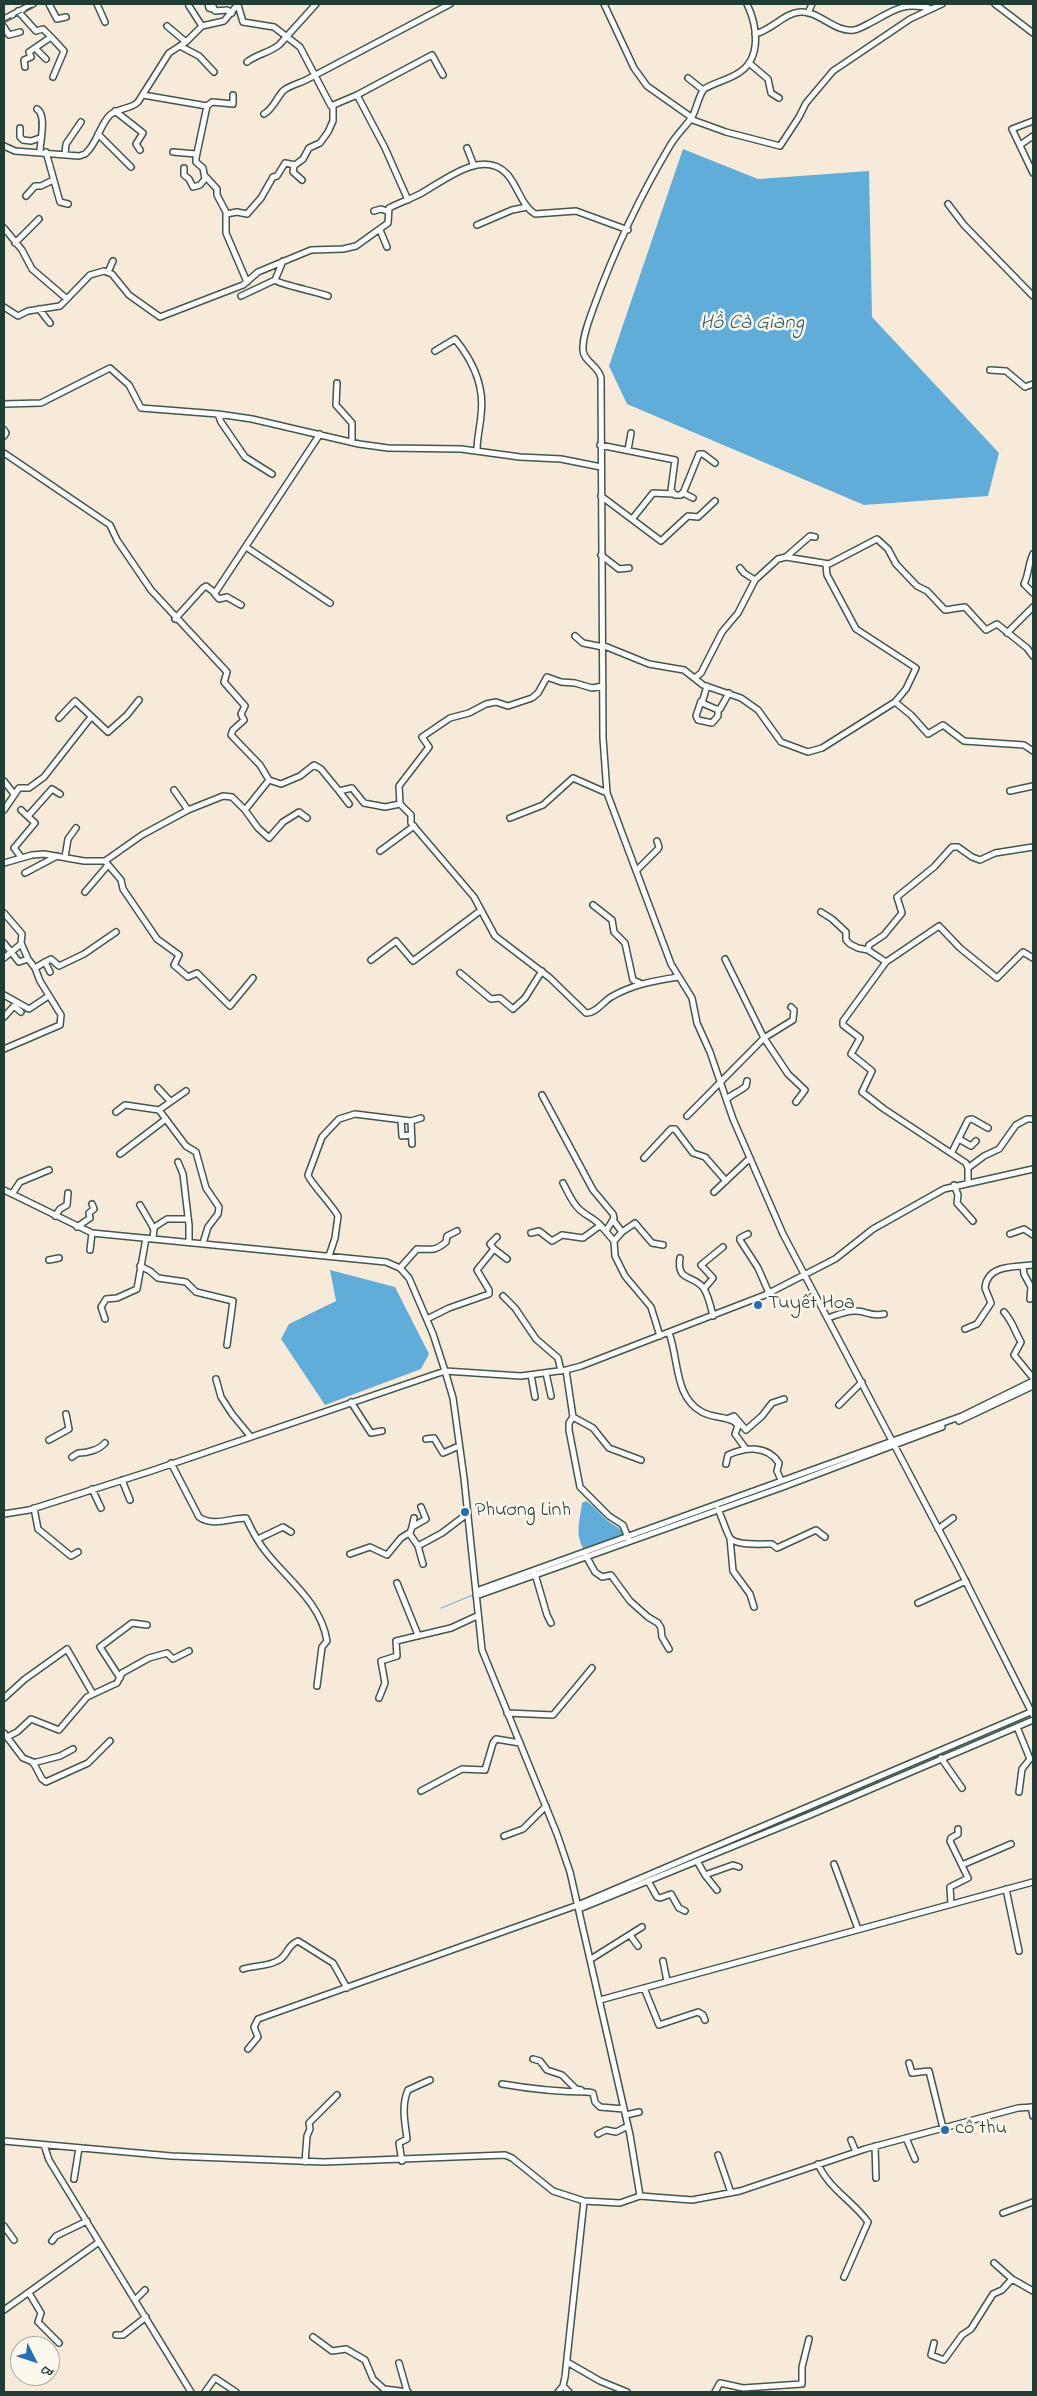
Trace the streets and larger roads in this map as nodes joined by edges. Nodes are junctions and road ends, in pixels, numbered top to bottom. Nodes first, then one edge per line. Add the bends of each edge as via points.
1 (33, 4) edge
2 (49, 4) edge
3 (97, 4) edge
4 (208, 4) edge
5 (238, 4) edge
6 (316, 4) edge
7 (450, 4) edge
8 (604, 4) edge
9 (747, 4) edge
10 (812, 4) edge
11 (942, 4) edge
12 (995, 4) edge
13 (189, 6) dead end
14 (212, 6) edge
15 (930, 8) junction
16 (18, 11) junction
17 (232, 13) junction
18 (808, 13) junction
19 (66, 17) dead end
20 (4, 18) edge
21 (105, 22) dead end
22 (167, 26) dead end
23 (202, 26) junction
24 (4, 27) edge
25 (20, 32) dead end
26 (1033, 33) edge
27 (755, 34) junction
28 (51, 37) junction
29 (287, 38) junction
30 (186, 42) junction
31 (180, 46) junction
32 (35, 48) junction
33 (46, 60) dead end
34 (247, 62) dead end
35 (749, 63) junction
36 (25, 67) dead end
37 (214, 72) dead end
38 (315, 75) junction
39 (443, 75) dead end
40 (53, 77) dead end
41 (688, 78) dead end
42 (703, 90) junction
43 (143, 94) junction
44 (233, 95) dead end
45 (357, 95) junction
46 (779, 98) dead end
47 (207, 106) junction
48 (333, 107) junction
49 (37, 109) dead end
50 (115, 111) junction
51 (264, 114) dead end
52 (691, 118) junction
53 (1033, 121) edge
54 (81, 122) dead end
55 (20, 128) dead end
56 (98, 134) junction
57 (1033, 136) edge
58 (40, 138) junction
59 (1020, 145) junction
60 (4, 146) edge
61 (467, 148) dead end
62 (140, 150) dead end
63 (43, 152) junction
64 (173, 152) dead end
65 (65, 154) junction
66 (196, 154) junction
67 (294, 166) junction
68 (474, 166) junction
69 (131, 167) dead end
70 (184, 168) dead end
71 (1033, 173) edge
72 (206, 177) junction
73 (53, 180) junction
74 (302, 180) dead end
75 (26, 196) dead end
76 (408, 200) junction
77 (68, 204) dead end
78 (948, 204) dead end
79 (527, 207) junction
80 (374, 211) dead end
81 (387, 211) junction
82 (227, 214) junction
83 (39, 219) dead end
84 (477, 225) dead end
85 (4, 228) edge
86 (380, 230) junction
87 (628, 230) junction
88 (15, 243) junction
89 (386, 248) dead end
90 (283, 260) junction
91 (113, 261) dead end
92 (108, 272) junction
93 (275, 280) junction
94 (247, 282) junction
95 (241, 296) dead end
96 (328, 296) dead end
97 (1033, 296) edge
98 (68, 299) junction
99 (4, 307) edge
100 (39, 309) junction
101 (50, 323) dead end
102 (435, 351) dead end
103 (990, 370) dead end
104 (338, 383) dead end
105 (1033, 384) edge
106 (4, 404) edge
107 (218, 414) junction
108 (4, 430) edge
109 (631, 433) dead end
110 (320, 434) junction
111 (4, 436) edge
112 (352, 442) junction
113 (600, 445) junction
114 (477, 450) junction
115 (628, 450) junction
116 (4, 453) edge
117 (716, 463) dead end
118 (602, 467) junction
119 (272, 474) dead end
120 (683, 493) junction
121 (673, 494) junction
122 (601, 496) junction
123 (693, 498) dead end
124 (714, 501) dead end
125 (633, 518) junction
126 (814, 537) dead end
127 (246, 547) junction
128 (1033, 554) edge
129 (601, 556) junction
130 (786, 556) junction
131 (826, 565) junction
132 (629, 568) dead end
133 (740, 568) dead end
134 (755, 580) junction
135 (214, 593) junction
136 (1033, 593) edge
137 (330, 603) dead end
138 (241, 605) dead end
139 (1033, 607) edge
140 (175, 619) junction
141 (1007, 633) junction
142 (575, 636) dead end
143 (602, 646) junction
144 (1033, 656) edge
145 (696, 677) junction
146 (603, 686) junction
147 (707, 686) junction
148 (729, 693) junction
149 (139, 700) dead end
150 (701, 701) junction
151 (895, 702) junction
152 (718, 710) junction
153 (91, 717) junction
154 (59, 718) dead end
155 (1033, 751) edge
156 (269, 780) junction
157 (4, 781) edge
158 (1033, 786) edge
159 (174, 790) dead end
160 (339, 791) junction
161 (1010, 791) dead end
162 (607, 793) junction
163 (14, 794) junction
164 (60, 794) dead end
165 (349, 804) dead end
166 (400, 804) junction
167 (4, 810) edge
168 (21, 810) dead end
169 (188, 810) junction
170 (245, 810) junction
171 (28, 816) junction
172 (307, 818) dead end
173 (510, 818) dead end
174 (414, 826) junction
175 (76, 828) dead end
176 (657, 842) dead end
177 (1033, 847) edge
178 (380, 851) dead end
179 (57, 855) junction
180 (66, 857) junction
181 (21, 858) junction
182 (4, 862) edge
183 (106, 863) junction
184 (637, 870) junction
185 (25, 873) dead end
186 (85, 892) dead end
187 (593, 905) dead end
188 (480, 911) junction
189 (821, 912) dead end
190 (4, 913) edge
191 (116, 932) dead end
192 (4, 943) edge
193 (21, 944) junction
194 (868, 950) junction
195 (11, 951) junction
196 (4, 958) edge
197 (1033, 958) edge
198 (28, 959) junction
199 (725, 959) dead end
200 (370, 960) dead end
201 (45, 962) junction
202 (886, 962) junction
203 (34, 968) junction
204 (542, 971) junction
205 (50, 972) dead end
206 (460, 973) dead end
207 (253, 978) dead end
208 (678, 978) junction
209 (642, 984) junction
210 (4, 995) edge
211 (47, 997) dead end
212 (791, 1007) dead end
213 (21, 1012) dead end
214 (4, 1017) edge
215 (764, 1038) junction
216 (4, 1049) edge
217 (720, 1081) junction
218 (747, 1081) dead end
219 (158, 1088) dead end
220 (186, 1091) dead end
221 (542, 1095) dead end
222 (726, 1099) junction
223 (170, 1101) junction
224 (796, 1102) dead end
225 (159, 1110) junction
226 (116, 1112) dead end
227 (687, 1116) dead end
228 (422, 1118) dead end
229 (166, 1119) junction
230 (1033, 1119) edge
231 (401, 1120) junction
232 (411, 1121) junction
233 (988, 1128) dead end
234 (411, 1135) junction
235 (959, 1138) junction
236 (976, 1141) dead end
237 (412, 1144) dead end
238 (952, 1152) junction
239 (120, 1154) dead end
240 (644, 1158) dead end
241 (750, 1158) junction
242 (178, 1162) dead end
243 (968, 1168) junction
244 (1033, 1169) edge
245 (49, 1170) dead end
246 (726, 1182) junction
247 (968, 1182) junction
248 (562, 1183) dead end
249 (954, 1185) junction
250 (4, 1190) edge
251 (714, 1192) dead end
252 (68, 1193) dead end
253 (12, 1194) junction
254 (92, 1204) dead end
255 (140, 1205) dead end
256 (55, 1216) junction
257 (188, 1219) junction
258 (613, 1220) junction
259 (973, 1221) dead end
260 (77, 1227) junction
261 (153, 1228) junction
262 (604, 1229) junction
263 (457, 1231) dead end
264 (622, 1232) junction
265 (92, 1233) junction
266 (531, 1233) dead end
267 (748, 1234) dead end
268 (1010, 1234) dead end
269 (1033, 1235) edge
270 (497, 1237) dead end
271 (146, 1238) junction
272 (152, 1238) junction
273 (614, 1241) junction
274 (189, 1242) junction
275 (203, 1243) junction
276 (663, 1245) dead end
277 (723, 1247) dead end
278 (494, 1249) junction
279 (90, 1250) dead end
280 (329, 1256) junction
281 (59, 1258) dead end
282 (680, 1258) dead end
283 (507, 1259) dead end
284 (49, 1260) dead end
285 (1033, 1265) edge
286 (140, 1266) junction
287 (1022, 1266) junction
288 (400, 1268) junction
289 (805, 1275) junction
290 (704, 1289) junction
291 (769, 1294) junction
292 (502, 1296) dead end
293 (1030, 1299) dead end
294 (1004, 1312) dead end
295 (884, 1314) dead end
296 (713, 1316) junction
297 (828, 1318) junction
298 (105, 1319) dead end
299 (427, 1319) junction
300 (965, 1329) dead end
301 (670, 1333) junction
302 (660, 1336) junction
303 (227, 1345) dead end
304 (563, 1370) junction
305 (445, 1371) junction
306 (546, 1373) junction
307 (531, 1375) junction
308 (216, 1379) dead end
309 (1033, 1380) edge
310 (862, 1382) junction
311 (1033, 1386) edge
312 (551, 1396) dead end
313 (535, 1397) dead end
314 (784, 1399) dead end
315 (351, 1402) junction
316 (838, 1405) dead end
317 (66, 1414) dead end
318 (573, 1417) junction
319 (729, 1418) junction
320 (382, 1431) dead end
321 (251, 1437) junction
322 (426, 1439) dead end
323 (49, 1440) dead end
324 (105, 1442) dead end
325 (893, 1442) junction
326 (459, 1446) junction
327 (746, 1449) junction
328 (72, 1457) dead end
329 (641, 1460) dead end
330 (171, 1464) junction
331 (726, 1464) dead end
332 (122, 1480) junction
333 (781, 1480) junction
334 (92, 1490) junction
335 (130, 1500) dead end
336 (422, 1507) dead end
337 (34, 1508) junction
338 (101, 1508) dead end
339 (718, 1509) junction
340 (4, 1514) edge
341 (467, 1514) junction
342 (414, 1518) dead end
343 (953, 1518) dead end
344 (938, 1529) junction
345 (411, 1530) junction
346 (292, 1532) dead end
347 (825, 1537) dead end
348 (730, 1538) junction
349 (258, 1539) junction
350 (628, 1539) junction
351 (418, 1546) junction
352 (78, 1552) dead end
353 (350, 1554) dead end
354 (586, 1556) junction
355 (423, 1564) dead end
356 (535, 1574) junction
357 (966, 1581) junction
358 (397, 1583) dead end
359 (476, 1594) junction
360 (918, 1603) dead end
361 (754, 1607) dead end
362 (477, 1616) junction
363 (552, 1623) dead end
364 (147, 1625) dead end
365 (418, 1635) junction
366 (670, 1649) dead end
367 (189, 1651) dead end
368 (592, 1668) dead end
369 (120, 1678) junction
370 (317, 1686) dead end
371 (93, 1694) junction
372 (4, 1698) edge
373 (379, 1698) dead end
374 (508, 1713) junction
375 (1033, 1713) edge
376 (1033, 1720) edge
377 (1017, 1727) junction
378 (5, 1735) edge
379 (110, 1741) dead end
380 (520, 1744) junction
381 (73, 1749) dead end
382 (941, 1758) junction
383 (34, 1763) junction
384 (962, 1788) dead end
385 (422, 1791) dead end
386 (1020, 1792) dead end
387 (546, 1806) junction
388 (958, 1829) dead end
389 (504, 1836) dead end
390 (1011, 1844) dead end
391 (697, 1860) junction
392 (834, 1864) dead end
393 (962, 1865) junction
394 (739, 1867) dead end
395 (705, 1875) junction
396 (648, 1881) junction
397 (1033, 1882) edge
398 (1006, 1889) junction
399 (717, 1890) dead end
400 (951, 1904) junction
401 (579, 1907) junction
402 (685, 1911) dead end
403 (642, 1927) dead end
404 (858, 1929) junction
405 (630, 1935) junction
406 (638, 1946) dead end
407 (1019, 1950) dead end
408 (591, 1959) junction
409 (663, 1961) dead end
410 (243, 1969) dead end
411 (667, 1981) junction
412 (346, 1988) junction
413 (644, 1988) junction
414 (600, 2000) junction
415 (705, 2020) dead end
416 (248, 2049) dead end
417 (533, 2059) dead end
418 (909, 2063) dead end
419 (430, 2080) dead end
420 (502, 2084) dead end
421 (593, 2093) junction
422 (337, 2096) dead end
423 (1032, 2107) edge
424 (625, 2112) junction
425 (638, 2112) dead end
426 (1033, 2116) edge
427 (628, 2126) junction
428 (943, 2128) junction
429 (598, 2134) dead end
430 (906, 2138) junction
431 (851, 2140) dead end
432 (4, 2141) edge
433 (44, 2145) junction
434 (874, 2146) junction
435 (79, 2148) junction
436 (856, 2152) junction
437 (718, 2155) dead end
438 (915, 2159) dead end
439 (402, 2161) junction
440 (305, 2162) junction
441 (818, 2164) junction
442 (876, 2178) dead end
443 (74, 2179) dead end
444 (731, 2193) junction
445 (640, 2196) junction
446 (584, 2201) junction
447 (1033, 2202) edge
448 (1003, 2213) dead end
449 (87, 2221) junction
450 (4, 2226) edge
451 (14, 2240) dead end
452 (52, 2241) dead end
453 (99, 2242) junction
454 (994, 2264) dead end
455 (844, 2277) dead end
456 (1012, 2279) junction
457 (144, 2290) dead end
458 (1033, 2291) edge
459 (28, 2293) junction
460 (134, 2300) junction
461 (4, 2310) edge
462 (146, 2317) junction
463 (52, 2336) edge
464 (116, 2336) dead end
465 (313, 2337) dead end
466 (809, 2339) dead end
467 (934, 2343) dead end
468 (567, 2362) junction
469 (399, 2363) dead end
470 (563, 2386) junction
471 (189, 2391) edge
472 (205, 2392) edge
473 (236, 2392) edge
474 (408, 2392) edge
475 (558, 2392) edge
476 (569, 2392) edge
477 (627, 2392) edge
478 (715, 2392) edge

1 - 16 street
2 - 19 street via 57,19
3 - 21 street
4 - 14 street via 209,8
5 - 17 street
5 - 29 street via 244,22 274,27
6 - 29 street
7 - 38 street
8 - 52 street via 630,61 647,86
9 - 27 street
10 - 18 street
11 - 15 street
12 - 26 street
13 - 23 street
14 - 17 street via 216,11
15 - 18 street via 902,6 860,29 851,30
15 - 52 street via 833,71 806,103 780,146 726,132
16 - 20 street
16 - 28 street via 36,31 44,29
17 - 23 street via 222,23
18 - 27 street via 796,13 769,30
22 - 30 street
23 - 30 street
24 - 25 street via 9,35
27 - 35 street
28 - 32 street
28 - 40 street via 64,50
29 - 34 street via 273,50 256,55
29 - 38 street via 301,48
30 - 31 street
31 - 37 street via 198,56
31 - 43 street via 165,57
32 - 33 street
32 - 36 street via 29,52 31,57 24,60
35 - 42 street via 736,75
35 - 46 street via 768,79 771,93
38 - 48 street
38 - 51 street via 287,88 270,111
39 - 45 street via 432,55
41 - 42 street
42 - 52 street
43 - 47 street
43 - 50 street via 134,105
44 - 47 street via 234,104 212,102
45 - 48 street
45 - 76 street
47 - 66 street
48 - 67 street via 333,121 328,132
49 - 58 street via 43,123
50 - 56 street
50 - 62 street via 144,133 136,144
52 - 87 street via 667,151 633,214
53 - 59 street via 1012,129
54 - 65 street via 66,144
55 - 58 street via 23,140
56 - 65 street via 85,154
56 - 69 street
57 - 59 street
58 - 63 street
59 - 71 street
60 - 63 street via 15,151
61 - 68 street
63 - 65 street
63 - 73 street
64 - 66 street
66 - 72 street via 196,162
67 - 74 street via 293,172
67 - 82 street via 285,163 246,214
68 - 76 street
68 - 79 street via 492,164 505,172
70 - 72 street via 184,176 193,187
72 - 82 street via 217,189 217,196
73 - 75 street via 35,186
73 - 77 street via 60,202
76 - 81 street
78 - 97 street
79 - 84 street
79 - 87 street via 537,215 576,211
80 - 81 street
81 - 86 street via 388,222
82 - 94 street via 226,233
83 - 88 street
85 - 88 street
86 - 89 street
86 - 90 street via 350,248 311,250
87 - 113 street via 598,298 583,350 601,375
88 - 98 street via 32,269
90 - 93 street
90 - 94 street via 258,272
91 - 92 street
92 - 94 street via 129,295 160,317
92 - 98 street via 90,274
93 - 95 street
93 - 96 street
98 - 100 street via 60,306
99 - 100 street via 18,316
100 - 101 street
102 - 114 street via 455,339 479,378 482,402
103 - 105 street via 1006,371 1025,387
104 - 112 street via 335,402 352,423
106 - 107 street via 41,403 110,368 129,385 141,408
107 - 110 street
107 - 119 street via 245,457
108 - 111 street
109 - 115 street
110 - 112 street
110 - 127 street
112 - 114 street via 388,448
113 - 115 street
113 - 118 street
114 - 118 street
115 - 121 street via 676,460 671,488
116 - 140 street via 70,496 79,506 108,522 142,579
117 - 120 street via 699,454
118 - 122 street
120 - 121 street
120 - 123 street
121 - 125 street via 651,494
122 - 125 street
122 - 129 street
124 - 125 street via 698,517 688,516 661,541
126 - 130 street via 810,536
127 - 135 street
127 - 137 street
128 - 136 street via 1024,584
129 - 132 street via 619,570
129 - 143 street
130 - 131 street
130 - 134 street via 778,559
131 - 141 street via 878,539 896,564 945,610 965,607 985,629 995,623
131 - 151 street via 827,575 856,629 916,666 906,689
133 - 134 street
134 - 145 street via 738,613 722,632
135 - 138 street via 219,598 227,597
135 - 140 street via 204,588
139 - 141 street
140 - 156 street via 227,672 224,682 245,706 241,712 244,720 230,736 260,765
141 - 144 street
142 - 143 street via 583,643
143 - 145 street via 649,664 684,670
143 - 146 street
145 - 147 street
146 - 162 street
146 - 166 street via 592,688 549,676 532,698 508,706 490,702 443,722 422,737 429,747 398,786
147 - 148 street
147 - 150 street
148 - 151 street via 758,710 782,742 808,752 822,748
148 - 152 street
149 - 153 street via 128,715 108,732
150 - 152 street
150 - 152 street via 696,716 698,720 712,723 718,716
151 - 155 street via 928,734 943,725 964,741 1024,745
153 - 154 street via 75,701
153 - 163 street via 44,777 29,788 20,787
156 - 160 street via 281,784 316,765
156 - 170 street
157 - 163 street
158 - 161 street
159 - 169 street
160 - 165 street
160 - 166 street via 352,788 364,803 385,807
162 - 173 street via 573,778 543,805
162 - 184 street
163 - 167 street
164 - 171 street via 52,789
166 - 174 street via 411,815
168 - 171 street
169 - 170 street via 226,795
169 - 183 street via 142,835
170 - 172 street via 269,838 283,822 299,812
171 - 181 street via 35,824 13,849
174 - 178 street
174 - 188 street via 474,897
175 - 180 street via 68,839
176 - 184 street via 658,849
177 - 194 street via 995,853 980,860 958,847 952,847 934,867 897,897 902,913 884,935 869,944
179 - 180 street
179 - 181 street via 32,854
179 - 185 street
180 - 183 street
181 - 182 street
183 - 186 street
183 - 207 street via 121,880 123,889 157,939 178,955 174,965 183,974 197,973 230,1006
184 - 208 street
187 - 209 street via 612,920 614,932 624,943 632,978
188 - 200 street via 414,961 396,941
188 - 204 street via 495,936
189 - 194 street via 846,932 846,940 850,944
190 - 193 street via 22,934
191 - 201 street via 84,954 59,966 51,959
192 - 195 street
193 - 195 street
193 - 198 street
194 - 202 street
195 - 196 street
195 - 198 street via 19,962
197 - 202 street via 1023,952 1000,976 994,977 939,926
198 - 203 street
199 - 215 street
201 - 203 street
201 - 205 street
202 - 238 street via 854,1002 842,1023 860,1038 851,1054 872,1072 862,1090 884,1109
203 - 216 street via 61,1015 60,1025
204 - 206 street via 525,998 513,1009 500,998 491,999
204 - 209 street via 587,1014 613,996
208 - 209 street
208 - 217 street via 690,994 698,1026
210 - 211 street via 29,1009
212 - 215 street via 793,1020
213 - 214 street via 14,1006
215 - 217 street
215 - 224 street via 788,1074 805,1090
217 - 222 street
217 - 227 street
218 - 222 street via 739,1092
219 - 223 street
220 - 223 street
221 - 258 street via 576,1162 613,1214
222 - 241 street
223 - 225 street
225 - 226 street via 126,1105
225 - 229 street
228 - 232 street
229 - 239 street
229 - 275 street via 186,1146 196,1152 206,1188 219,1207
230 - 243 street via 1016,1125 999,1149
231 - 232 street
231 - 234 street via 402,1136
231 - 280 street via 351,1114 339,1119 322,1137 308,1175 338,1216
232 - 234 street
233 - 235 street via 970,1119
234 - 237 street
235 - 236 street via 971,1146
235 - 238 street
238 - 243 street
240 - 246 street via 672,1129 676,1129 693,1152 705,1157
241 - 246 street
241 - 289 street
242 - 257 street via 183,1174
243 - 247 street
244 - 247 street
245 - 253 street via 20,1182
246 - 251 street
247 - 249 street
248 - 262 street via 576,1206 593,1216
249 - 259 street via 957,1203
249 - 289 street via 898,1214 835,1259
250 - 253 street
252 - 256 street via 67,1205
253 - 256 street
254 - 260 street via 94,1209 89,1213 90,1218
255 - 261 street
256 - 260 street
257 - 261 street via 167,1218
257 - 274 street
258 - 262 street
258 - 264 street
260 - 265 street
261 - 272 street
262 - 266 street via 598,1227 583,1238 562,1235 552,1241 539,1231
262 - 273 street
263 - 288 street via 447,1236 446,1242 439,1247 427,1251 418,1248
264 - 273 street
264 - 276 street via 634,1223 652,1243
265 - 271 street
265 - 279 street
267 - 291 street via 740,1240 758,1268
268 - 269 street via 1024,1229
270 - 278 street via 490,1244
271 - 272 street
271 - 286 street
272 - 274 street
273 - 302 street via 616,1258 629,1281 651,1307
274 - 275 street
275 - 280 street
277 - 290 street via 701,1265 713,1278
278 - 283 street
278 - 299 street via 477,1270 489,1290 487,1295
280 - 288 street via 386,1262
281 - 284 street
282 - 290 street via 682,1274
285 - 287 street
286 - 298 street via 135,1291 108,1298 103,1303 101,1312
286 - 303 street via 158,1278 186,1282 196,1292 233,1301
287 - 293 street via 1031,1287
287 - 300 street via 1006,1266 991,1275 985,1288 992,1303 977,1324
288 - 299 street via 409,1278
289 - 291 street
289 - 297 street
290 - 296 street
291 - 296 street
292 - 304 street via 536,1339 558,1358
294 - 309 street via 1012,1320 1022,1342 1014,1355
295 - 297 street via 872,1316 858,1310
296 - 301 street
297 - 310 street
299 - 305 street
301 - 302 street
301 - 319 street via 685,1396 701,1412
302 - 304 street
304 - 306 street
304 - 318 street
305 - 307 street
305 - 315 street
305 - 326 street via 453,1398
306 - 307 street
306 - 312 street
307 - 313 street
308 - 321 street via 221,1397
309 - 325 street via 962,1416
310 - 316 street
310 - 325 street
311 - 325 street via 970,1417
314 - 319 street via 772,1403 746,1430 734,1416
315 - 320 street via 371,1433
315 - 321 street
317 - 323 street via 69,1429
318 - 329 street via 593,1428 609,1448
318 - 350 street via 569,1430 580,1486 609,1516 623,1525
319 - 327 street via 738,1424 735,1434
321 - 330 street
322 - 326 street via 434,1438 443,1454
324 - 328 street via 97,1449
325 - 333 street
325 - 339 street via 783,1487
325 - 344 street
326 - 341 street
327 - 331 street via 728,1455
327 - 333 street via 766,1450 776,1458
330 - 332 street
330 - 349 street via 199,1517 224,1523 245,1518
332 - 334 street
332 - 335 street
333 - 350 street
334 - 337 street
334 - 338 street
336 - 345 street via 426,1519
337 - 340 street
337 - 352 street via 39,1530 71,1556
339 - 348 street
339 - 350 street
341 - 351 street
341 - 359 street
342 - 345 street
343 - 344 street
344 - 357 street
345 - 351 street
345 - 353 street via 387,1555 370,1547
346 - 349 street via 283,1527
347 - 348 street via 816,1530 776,1548 772,1544 742,1543
348 - 361 street via 734,1571 750,1594
349 - 370 street via 265,1552 317,1612 327,1641 322,1647
350 - 354 street
350 - 359 street
351 - 355 street
354 - 356 street
354 - 366 street via 597,1575 611,1575 634,1605 658,1623
356 - 359 street
356 - 363 street
357 - 360 street
357 - 375 street
358 - 365 street
359 - 362 street
362 - 365 street via 450,1628
362 - 374 street via 482,1650
364 - 369 street via 132,1623 100,1647
365 - 373 street via 396,1641 397,1656 381,1661 385,1683
367 - 369 street via 173,1659 167,1653 153,1656 122,1673
368 - 374 street via 553,1715
369 - 371 street via 117,1683
371 - 372 street via 67,1649
371 - 378 street via 81,1702 59,1730 31,1719 17,1732
374 - 380 street
375 - 401 street
376 - 377 street
377 - 382 street
377 - 386 street via 1030,1759 1022,1769
378 - 383 street via 23,1758
379 - 383 street via 88,1763 46,1782
380 - 385 street via 496,1739 485,1770 462,1768
380 - 387 street
381 - 383 street
382 - 384 street
382 - 391 street
387 - 389 street via 523,1830
387 - 401 street
388 - 393 street via 958,1834 950,1841
390 - 393 street
391 - 395 street
391 - 396 street
392 - 404 street
393 - 400 street via 968,1878 950,1887
394 - 395 street via 732,1865
395 - 399 street
396 - 401 street
396 - 402 street via 657,1897 671,1894 679,1908
397 - 398 street
398 - 400 street
398 - 407 street
400 - 404 street
401 - 408 street
401 - 412 street
403 - 405 street
404 - 411 street
405 - 406 street
405 - 408 street
408 - 414 street
409 - 411 street
410 - 412 street via 272,1964 282,1958 288,1946 298,1941 333,1964
411 - 413 street
412 - 416 street via 258,2019 254,2027 258,2037
413 - 414 street
413 - 415 street via 659,2025 698,2012
414 - 424 street
417 - 421 street via 540,2061 547,2070 562,2075 578,2090
418 - 428 street via 912,2073 928,2071
419 - 439 street via 408,2090 405,2096 407,2139 399,2143
420 - 421 street via 547,2092
421 - 424 street via 600,2107
422 - 440 street via 309,2123
423 - 426 street
423 - 428 street
424 - 425 street
424 - 427 street
427 - 429 street via 616,2132
427 - 445 street
428 - 430 street
430 - 434 street
430 - 438 street
431 - 436 street
432 - 433 street
433 - 435 street
433 - 449 street via 49,2160
434 - 436 street
434 - 442 street
435 - 440 street
435 - 443 street
436 - 441 street
437 - 444 street
439 - 440 street
439 - 446 street via 505,2156 512,2158 553,2191
441 - 444 street
441 - 455 street via 822,2174 868,2222
444 - 445 street via 681,2201
445 - 446 street via 620,2203
446 - 468 street
447 - 448 street
449 - 452 street
449 - 453 street
450 - 451 street
453 - 459 street
453 - 460 street
454 - 456 street
456 - 458 street
456 - 467 street via 993,2294 969,2332 962,2335 944,2360 931,2355
457 - 460 street
459 - 461 street
459 - 463 street via 40,2313 38,2322
460 - 462 street
462 - 464 street via 123,2335
462 - 471 street
465 - 474 street via 332,2351 349,2350 365,2360 378,2386
466 - 478 street via 802,2366 802,2384 744,2388 720,2383
468 - 470 street
468 - 477 street
469 - 474 street
470 - 475 street
470 - 476 street
472 - 473 street via 215,2378

